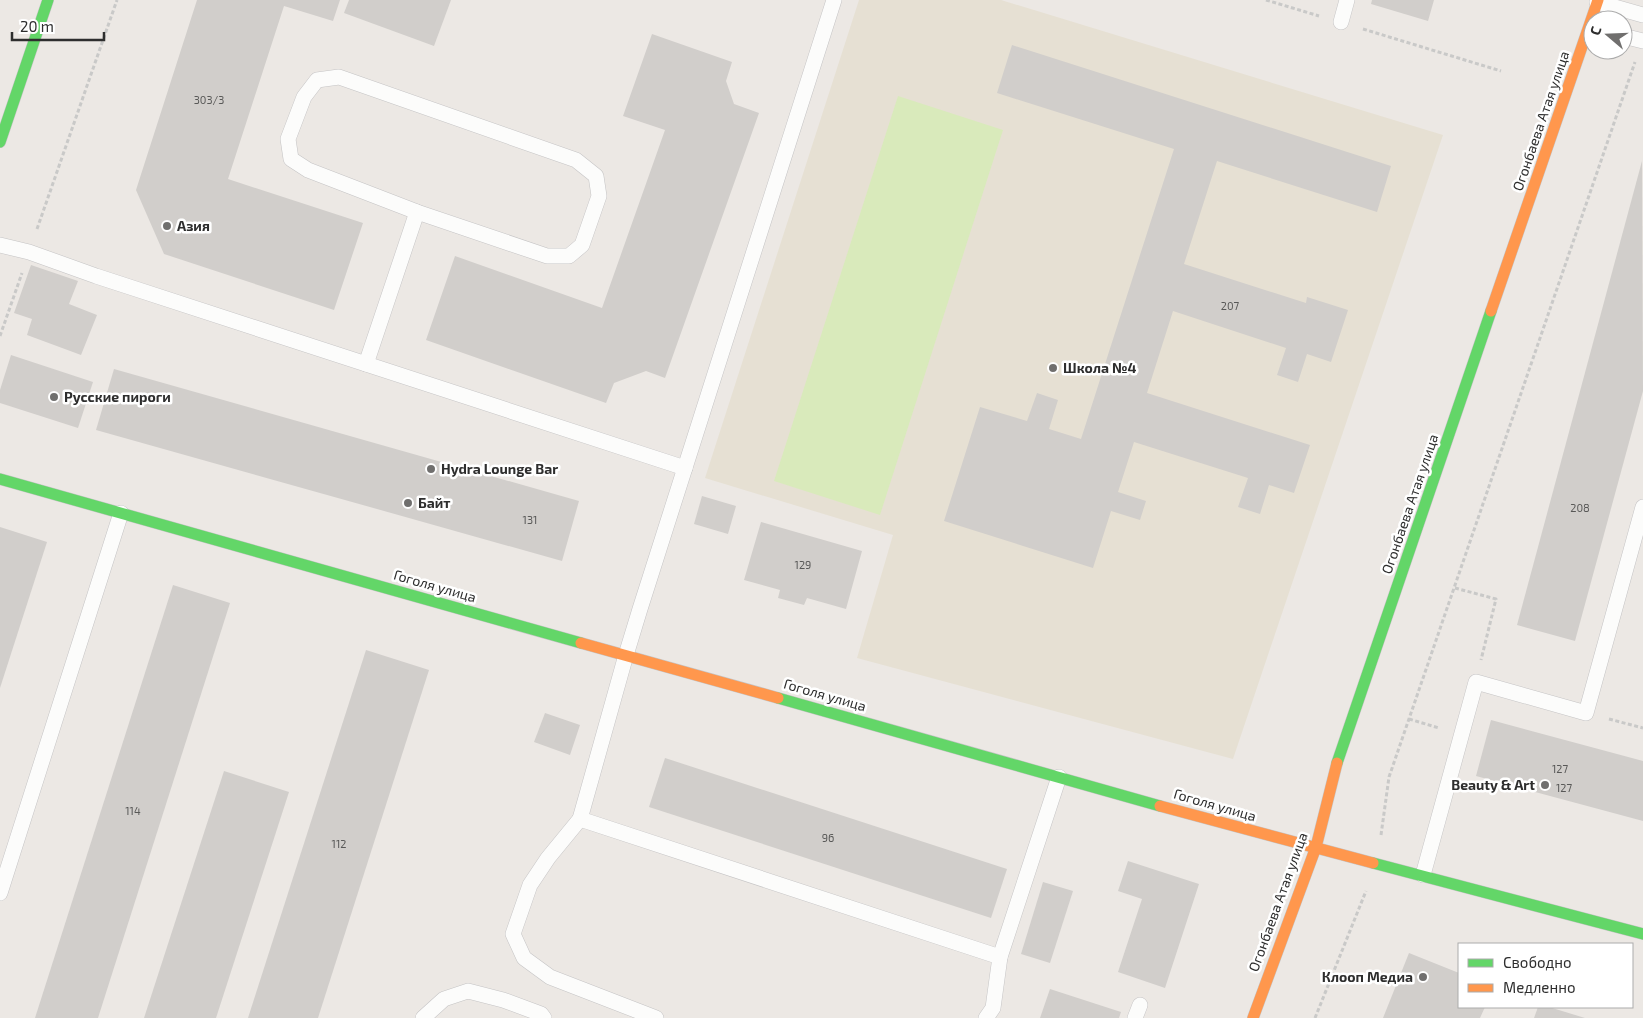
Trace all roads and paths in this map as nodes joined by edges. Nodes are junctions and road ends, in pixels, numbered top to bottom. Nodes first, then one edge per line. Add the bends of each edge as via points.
1 (48, 0) edge
2 (117, 0) edge
3 (834, 0) edge
4 (1266, 0) edge
5 (1348, 0) edge
6 (1598, 1) edge
7 (1643, 15) edge
8 (1341, 22) junction
9 (1643, 41) edge
10 (1583, 51) edge
11 (1501, 70) dead end
12 (0, 142) edge
13 (418, 212) junction
14 (0, 245) edge
15 (29, 252) junction
16 (0, 336) edge
17 (366, 364) junction
18 (685, 468) junction
19 (0, 479) edge
20 (1643, 507) edge
21 (121, 514) junction
22 (1455, 588) junction
23 (626, 655) junction
24 (1476, 682) junction
25 (1586, 713) junction
26 (1409, 719) junction
27 (1643, 728) edge
28 (1462, 735) junction
29 (1059, 777) junction
30 (580, 819) junction
31 (1316, 847) junction
32 (1377, 864) junction
33 (1423, 876) junction
34 (0, 893) edge
35 (1643, 934) edge
36 (1000, 957) junction
37 (423, 1018) edge
38 (544, 1018) edge
39 (656, 1018) edge
40 (986, 1018) edge
41 (1252, 1018) edge
42 (1315, 1018) edge

1 - 12 street
2 - 15 path
3 - 18 lane
4 - 8 path
5 - 8 lane
6 - 7 lane
8 - 11 path
9 - 22 path
10 - 31 street, Огонбаева Атая улица via 1333,774
13 - 13 lane via 308,170 291,159 288,139 304,97 317,80 339,77 576,160 596,176 599,196 582,244 569,256 547,256
13 - 17 lane
14 - 15 lane
15 - 16 path
15 - 17 lane
17 - 18 lane
18 - 23 lane
19 - 21 street, Гоголя улица
20 - 25 lane
21 - 23 street, Гоголя улица
21 - 34 lane
22 - 24 path via 1496,599
22 - 26 path
23 - 29 street, Гоголя улица
23 - 30 lane
24 - 25 lane
24 - 28 lane
25 - 27 path
26 - 28 path
26 - 32 path via 1389,777
28 - 33 lane
29 - 31 street, Гоголя улица
29 - 36 lane
30 - 36 lane
30 - 39 lane via 530,885 513,934 524,958 550,977
31 - 32 street, Гоголя улица
31 - 41 street, Огонбаева Атая улица
32 - 33 street, Гоголя улица
32 - 42 path
33 - 35 street, Гоголя улица
36 - 40 lane via 993,1008
37 - 38 lane via 444,999 468,991 504,1000

